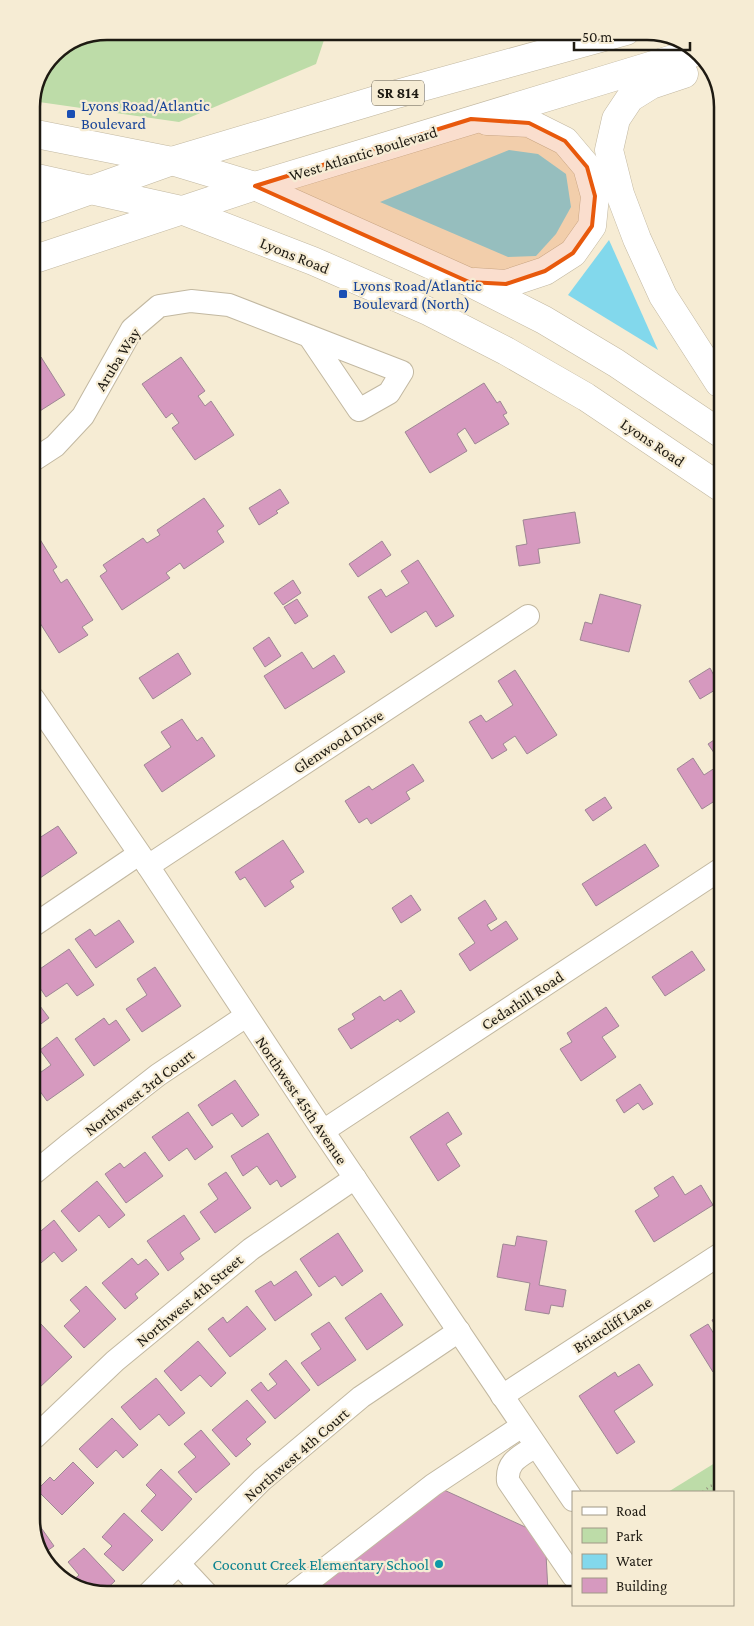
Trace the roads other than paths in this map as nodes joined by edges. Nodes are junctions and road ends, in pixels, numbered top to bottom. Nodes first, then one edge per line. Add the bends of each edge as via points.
1 (593, 40) edge
2 (688, 54) edge
3 (702, 69) edge
4 (471, 120) junction
5 (40, 135) edge
6 (172, 161) junction
7 (40, 179) edge
8 (255, 186) junction
9 (92, 190) junction
10 (40, 208) edge
11 (181, 210) junction
12 (40, 257) edge
13 (468, 282) junction
14 (309, 336) dead end
15 (714, 374) edge
16 (714, 429) edge
17 (40, 456) edge
18 (714, 483) edge
19 (528, 616) dead end
20 (40, 710) edge
21 (144, 860) junction
22 (714, 874) edge
23 (40, 921) edge
24 (246, 1016) junction
25 (323, 1131) junction
26 (40, 1168) edge
27 (355, 1178) junction
28 (714, 1258) edge
29 (459, 1331) junction
30 (502, 1396) junction
31 (522, 1426) junction
32 (40, 1432) edge
33 (536, 1446) junction
34 (572, 1499) edge
35 (179, 1564) junction
36 (572, 1575) edge
37 (156, 1586) edge
38 (200, 1586) edge
39 (303, 1586) edge

1 - 6 main road, SR 814 via 393,94
2 - 4 main road, West Atlantic Boulevard
3 - 15 main road via 650,84 630,98 616,119 609,150 623,203 663,296
4 - 8 main road, West Atlantic Boulevard
4 - 13 main road via 528,124 565,141 587,167 595,196 592,226 573,253 544,272 506,284
5 - 6 main road
6 - 8 main road
6 - 9 main road, SR 814
7 - 9 main road, Lyons Road
8 - 11 main road, West Atlantic Boulevard
8 - 13 main road
9 - 10 main road, SR 814
9 - 11 main road, Lyons Road
11 - 12 main road, West Atlantic Boulevard
11 - 18 main road, Lyons Road via 313,261 430,312 586,397
13 - 16 main road via 544,320
14 - 17 street, Aruba Way via 229,305 190,302 159,306 132,329 83,416 55,446
19 - 21 street, Glenwood Drive
20 - 21 street, Northwest 45th Avenue
21 - 23 street, Glenwood Drive
21 - 24 street, Northwest 45th Avenue
22 - 25 street, Cedarhill Road
24 - 25 street, Northwest 45th Avenue
24 - 26 street, Northwest 3rd Court via 158,1076
25 - 27 street, Northwest 45th Avenue
27 - 29 street, Northwest 45th Avenue
27 - 32 street, Northwest 4th Street via 251,1248 115,1361
28 - 30 street, Briarcliff Lane
29 - 30 street, Northwest 45th Avenue
29 - 35 street, Northwest 4th Court via 361,1397 262,1480
30 - 31 street, Northwest 45th Avenue
31 - 33 street, Northwest 45th Avenue
31 - 39 street via 433,1485
33 - 34 street, Northwest 45th Avenue
33 - 36 street via 510,1464 508,1481
35 - 37 street, Northwest 4th Court
35 - 38 street

